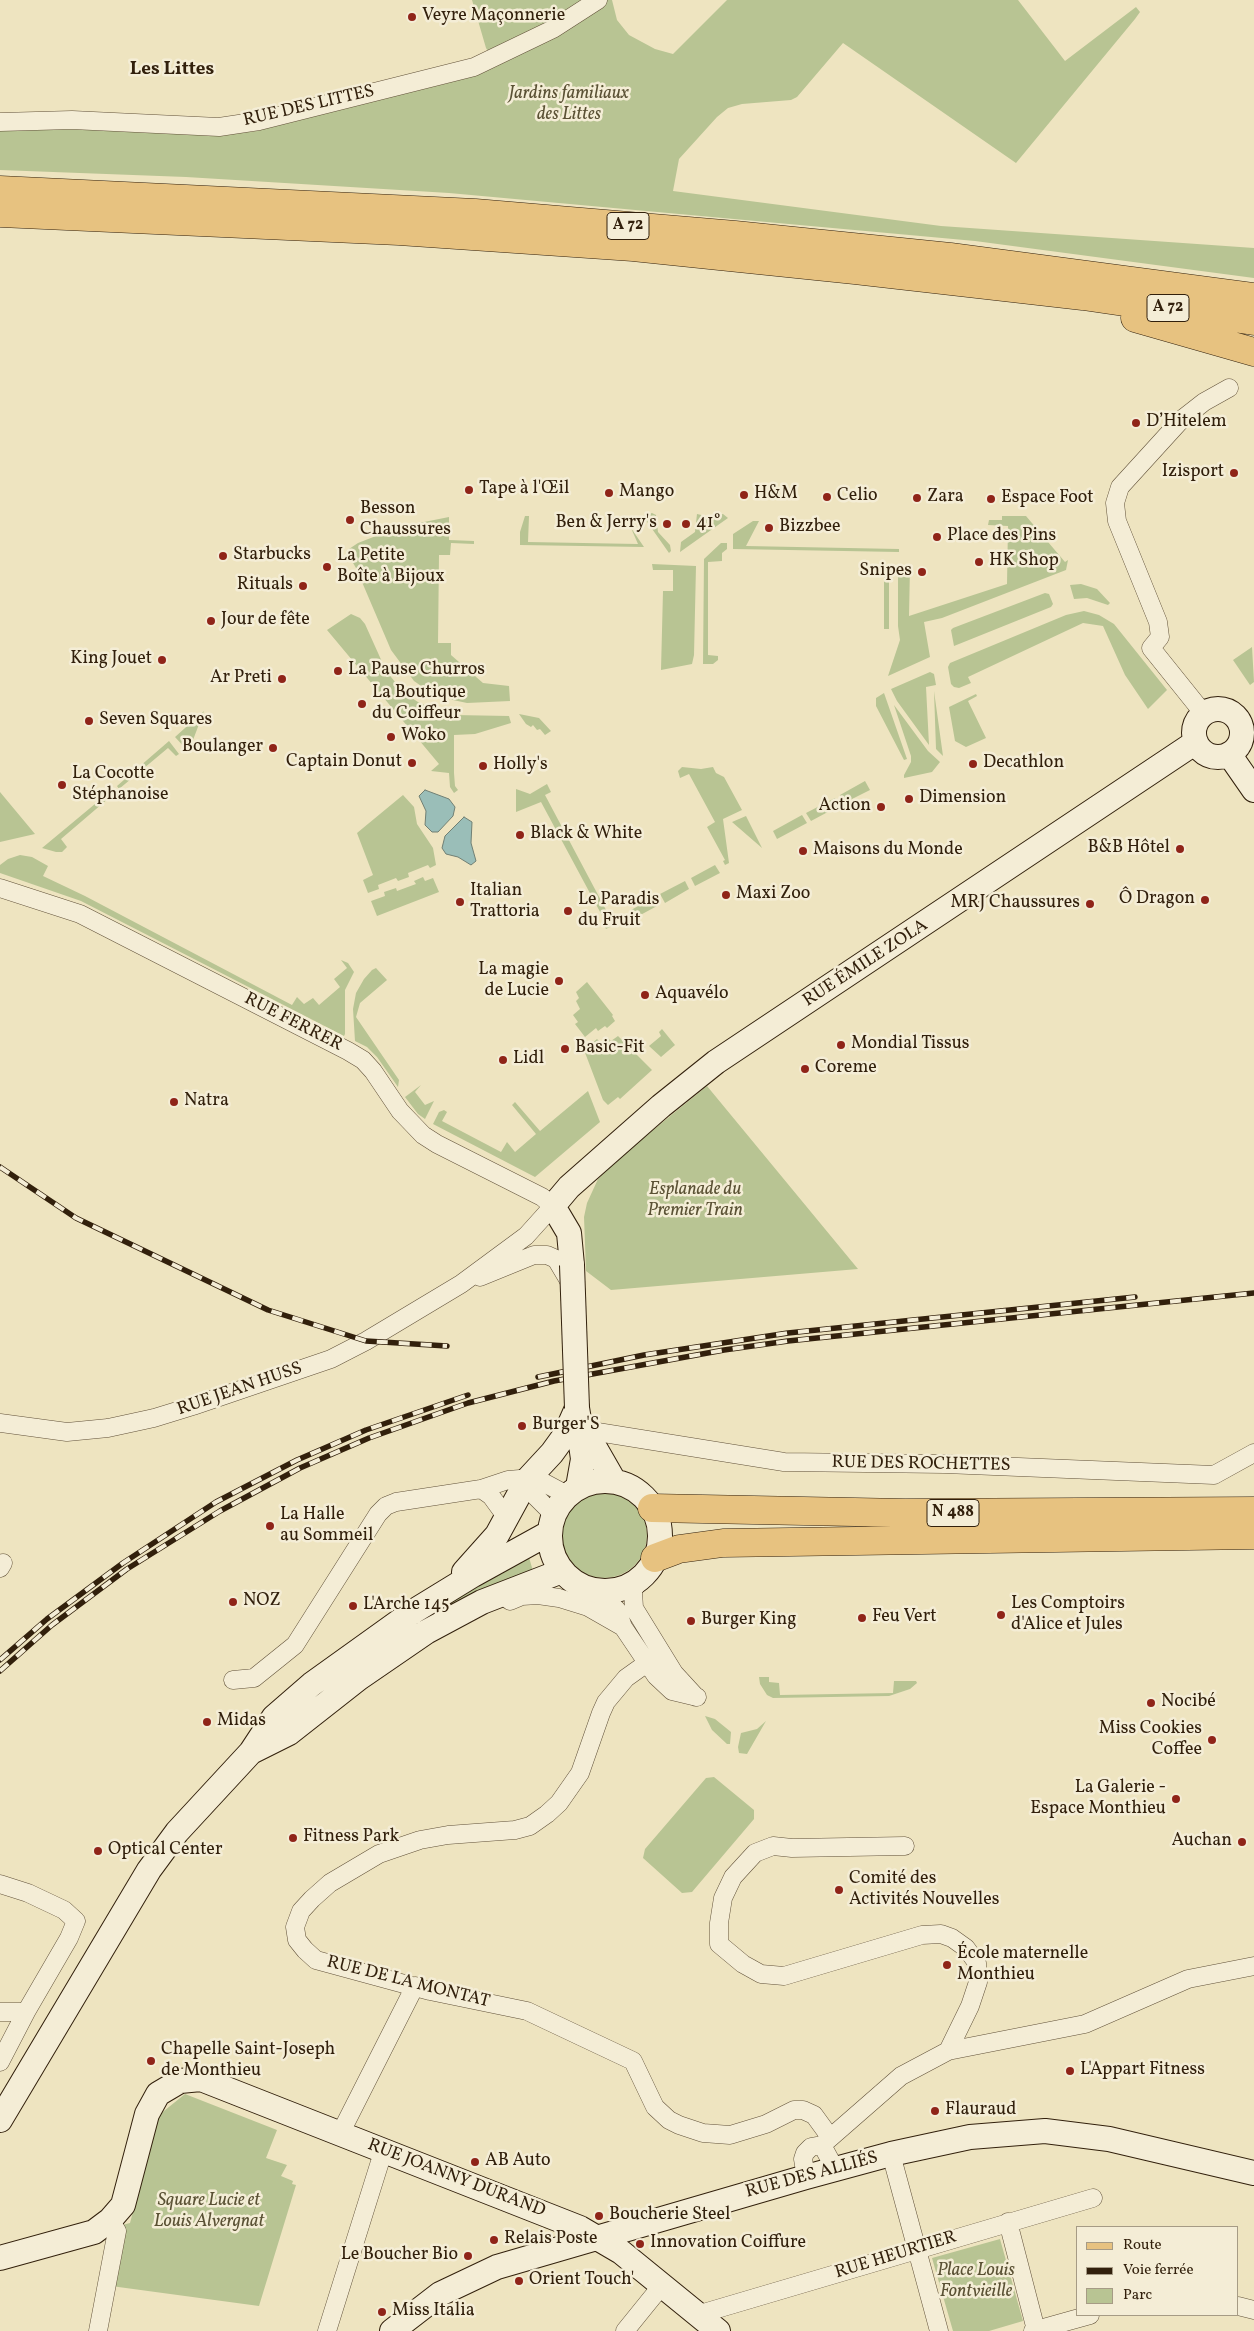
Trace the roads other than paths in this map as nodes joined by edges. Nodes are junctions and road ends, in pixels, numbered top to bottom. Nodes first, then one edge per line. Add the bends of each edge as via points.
1 (598, 0) edge
2 (0, 122) edge
3 (0, 190) edge
4 (0, 213) edge
5 (1082, 296) junction
6 (1254, 297) edge
7 (1254, 321) edge
8 (1254, 352) edge
9 (1229, 388) dead end
10 (1204, 714) junction
11 (1246, 716) edge
12 (1196, 742) junction
13 (1229, 754) junction
14 (1254, 790) edge
15 (0, 888) edge
16 (553, 1206) junction
17 (568, 1272) junction
18 (461, 1284) junction
19 (577, 1408) junction
20 (0, 1423) edge
21 (585, 1430) junction
22 (1254, 1453) edge
23 (527, 1480) junction
24 (614, 1482) junction
25 (481, 1489) junction
26 (573, 1491) junction
27 (652, 1508) junction
28 (1254, 1511) edge
29 (507, 1518) junction
30 (551, 1526) junction
31 (1254, 1535) edge
32 (655, 1558) junction
33 (562, 1571) junction
34 (638, 1580) junction
35 (597, 1591) junction
36 (411, 1613) junction
37 (623, 1627) junction
38 (426, 1632) junction
39 (647, 1663) junction
40 (233, 1680) dead end
41 (251, 1752) junction
42 (906, 1846) dead end
43 (0, 1884) edge
44 (1254, 1966) edge
45 (415, 1986) junction
46 (0, 2012) edge
47 (26, 2012) junction
48 (948, 2052) junction
49 (0, 2062) edge
50 (0, 2120) edge
51 (340, 2134) junction
52 (826, 2141) junction
53 (384, 2150) junction
54 (891, 2154) junction
55 (835, 2169) junction
56 (1254, 2173) edge
57 (806, 2177) junction
58 (1093, 2198) dead end
59 (110, 2220) junction
60 (1008, 2222) junction
61 (597, 2238) junction
62 (918, 2250) junction
63 (0, 2258) edge
64 (663, 2284) junction
65 (1239, 2306) edge
66 (1254, 2310) edge
67 (700, 2314) junction
68 (1086, 2316) edge
69 (1034, 2330) edge
70 (98, 2331) edge
71 (327, 2331) edge
72 (392, 2331) edge
73 (625, 2331) edge
74 (718, 2331) edge
75 (939, 2331) edge

1 - 2 street, RUE DES LITTES via 553,29 474,67 259,121 218,127 121,121
3 - 6 main road, A 72 via 485,214 735,235 950,257
4 - 5 main road, A 72 via 399,231 633,247
5 - 7 main road, A 72
5 - 8 main road via 1119,313
9 - 10 street via 1181,420 1120,487 1115,503 1117,521 1158,622 1160,637 1151,648
10 - 11 main road via 1216,709 1234,716
10 - 12 main road via 1195,727
11 - 13 main road via 1239,743
12 - 13 main road via 1208,755 1219,757
12 - 16 main road, RUE ÉMILE ZOLA via 716,1062 624,1137
13 - 14 main road
15 - 16 street, RUE FERRER via 80,914 363,1060 404,1116 424,1135 542,1197
16 - 17 main road via 569,1233
16 - 18 street, RUE JEAN HUSS via 526,1236
17 - 18 street, RUE JEAN HUSS via 547,1255 534,1255
17 - 19 main road, bridge
18 - 20 street, RUE JEAN HUSS via 349,1351 154,1418 108,1428 67,1432
19 - 21 main road
19 - 23 main road via 565,1435
19 - 26 main road via 582,1459
21 - 22 street, RUE DES ROCHETTES via 784,1462 945,1464 1214,1475
21 - 24 main road
23 - 25 street via 508,1480
23 - 26 street via 537,1479
23 - 29 main road
23 - 30 street via 531,1492 548,1509
24 - 26 main road via 596,1481
24 - 27 main road via 629,1486
25 - 29 street via 492,1496
25 - 40 street via 386,1506 295,1645 254,1678
26 - 30 main road via 558,1506
27 - 28 main road, N 488 via 905,1514
27 - 32 main road via 660,1541
29 - 36 main road via 486,1549 463,1574
30 - 33 main road via 550,1547
30 - 36 main road
31 - 32 main road, N 488 via 722,1543 679,1550
32 - 34 main road
33 - 35 main road via 572,1580
33 - 38 main road via 482,1602
34 - 35 main road via 612,1591
34 - 39 street via 633,1591 634,1608 674,1673 697,1697 672,1690
35 - 37 street via 617,1610
36 - 41 main road via 319,1679 274,1717
37 - 38 street via 588,1608 538,1595 522,1596 458,1624
37 - 39 street
38 - 41 main road via 289,1733
39 - 45 street, RUE DE LA MONTAT via 626,1678 606,1702 580,1773 560,1803 530,1826 448,1835 396,1846 349,1870 300,1911 295,1927 297,1940 316,1960
41 - 50 main road via 187,1821 149,1870
42 - 48 street via 773,1846 755,1853 733,1878 723,1898 720,1944 743,1964 761,1974 784,1976 922,1935 941,1934 952,1938 966,1948 977,1963 978,1982
43 - 47 street via 64,1910 76,1921
44 - 48 street via 1188,1979 1085,2024
45 - 51 street
45 - 52 street, RUE DE LA MONTAT via 527,2011 633,2061 655,2107 679,2125 703,2133 730,2136 794,2110 803,2110 814,2115
46 - 47 street
47 - 49 street
48 - 52 street via 901,2076
51 - 53 main road, RUE JOANNY DURAND
51 - 59 main road, RUE JOANNY DURAND via 211,2082 201,2079 180,2081 158,2094 147,2114 123,2205
52 - 55 street, RUE DE LA MONTAT
52 - 57 street via 810,2147 805,2153
53 - 61 main road, RUE JOANNY DURAND via 580,2228
53 - 71 street
54 - 55 main road, RUE DES ALLIÉS
54 - 56 main road, RUE DES ALLIÉS via 970,2137 1045,2131 1110,2139
54 - 62 street
55 - 57 main road, RUE DES ALLIÉS
57 - 61 main road, RUE DES ALLIÉS
58 - 60 street, RUE HEURTIER
59 - 63 main road, RUE JOANNY DURAND via 94,2232
59 - 70 street via 117,2231
60 - 62 street, RUE HEURTIER
60 - 69 street
61 - 64 main road, RUE JOANNY DURAND
61 - 72 main road, RUE DES ALLIÉS via 497,2267 440,2294
62 - 67 street, RUE HEURTIER
62 - 75 street
64 - 67 main road, RUE JOANNY DURAND
64 - 73 street
65 - 66 street
67 - 74 main road, RUE JOANNY DURAND
68 - 69 street

